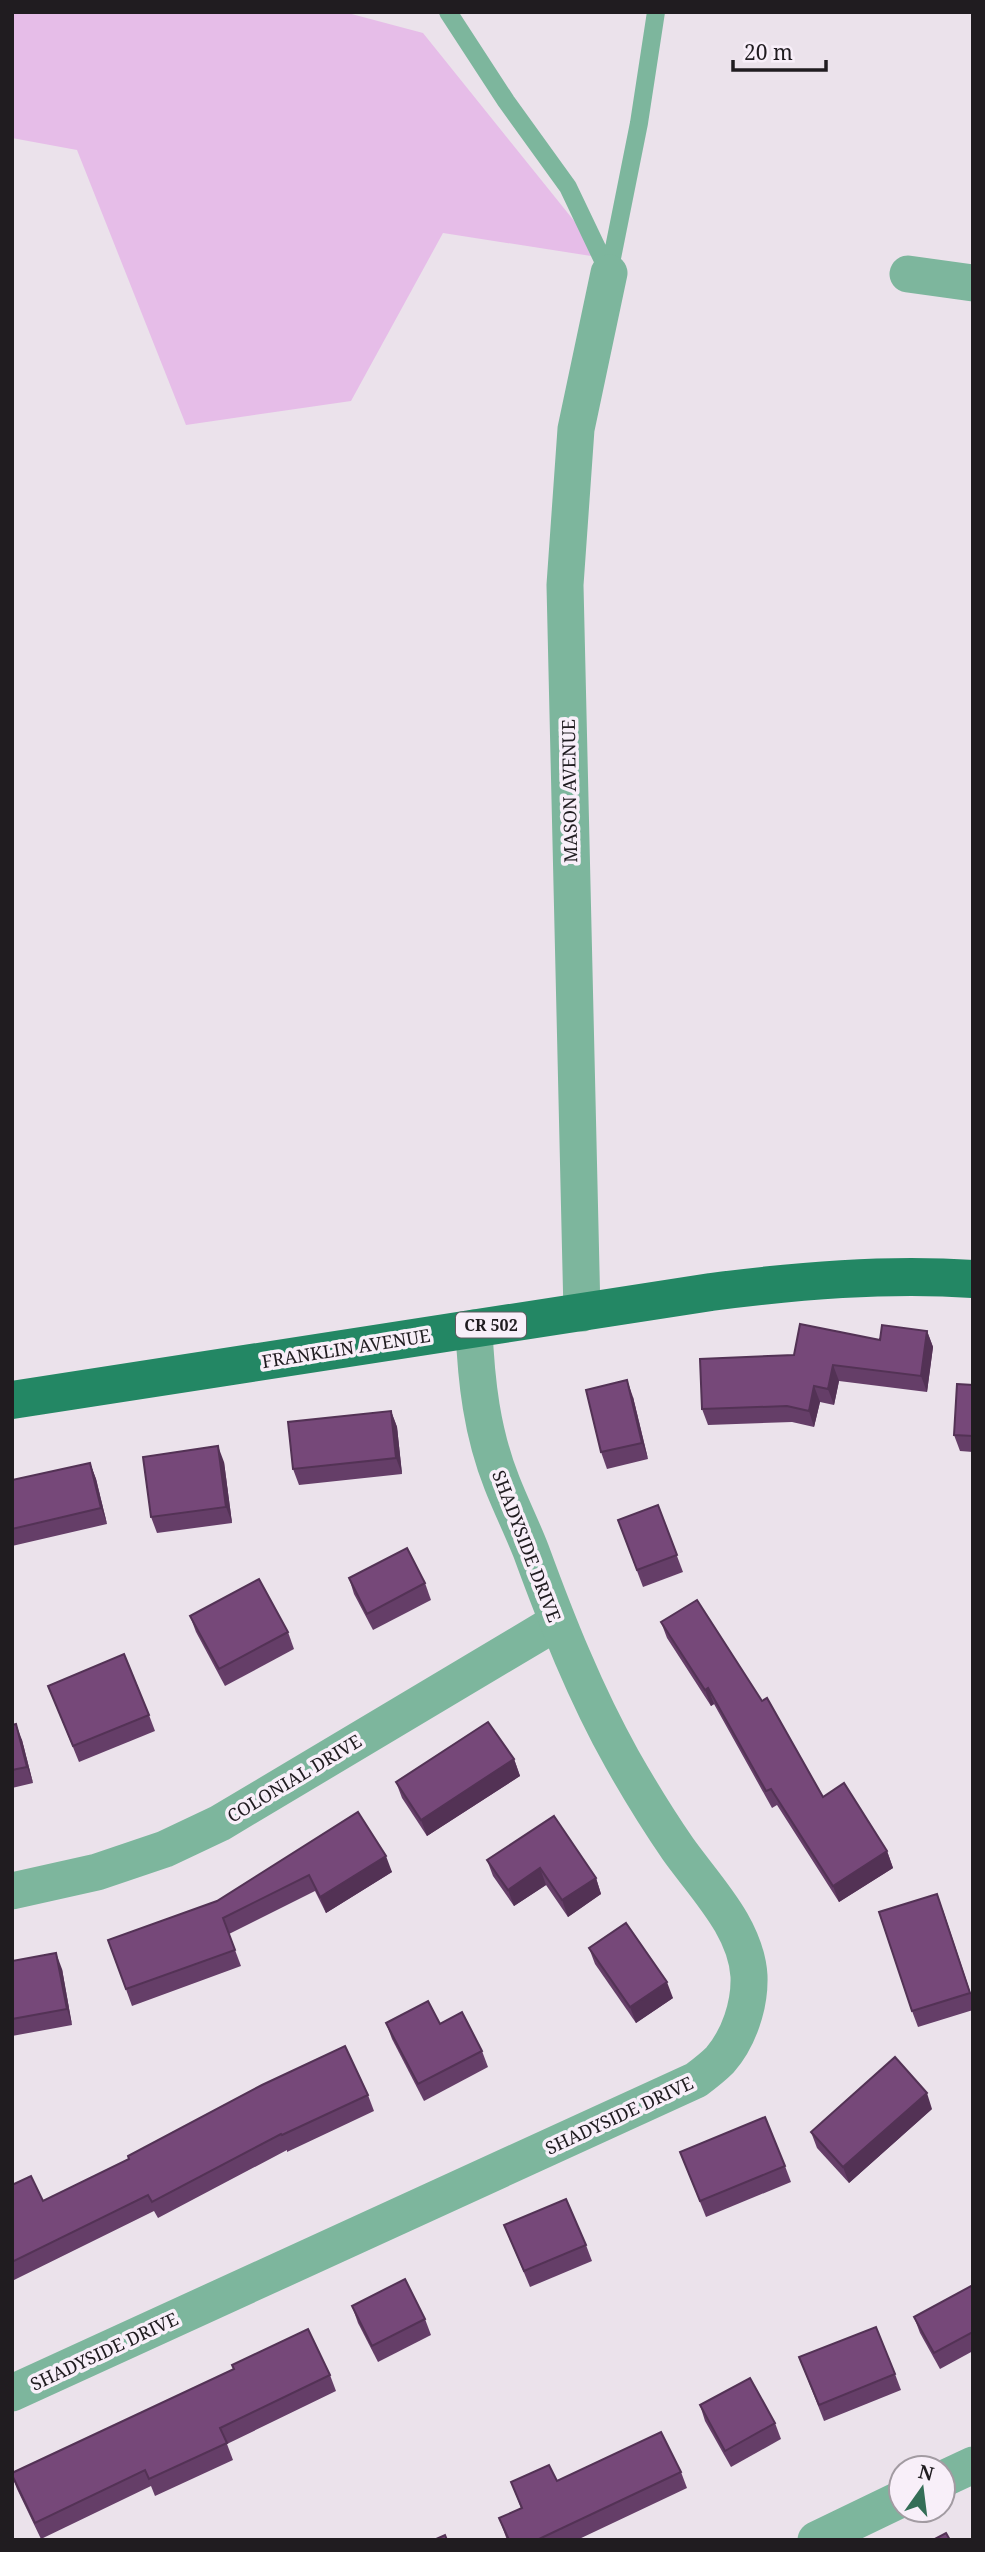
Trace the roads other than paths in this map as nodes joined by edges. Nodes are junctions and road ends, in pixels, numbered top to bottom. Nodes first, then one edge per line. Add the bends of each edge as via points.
1 (448, 12) edge
2 (656, 12) edge
3 (609, 273) junction
4 (908, 274) dead end
5 (973, 283) edge
6 (973, 1279) edge
7 (582, 1312) junction
8 (474, 1328) junction
9 (12, 1400) edge
10 (557, 1622) junction
11 (12, 1891) edge
12 (12, 2393) edge
13 (887, 2506) edge
14 (816, 2540) edge

1 - 3 lane via 568,187
2 - 3 lane
3 - 7 street, MASON AVENUE via 576,429 565,585
4 - 5 street
6 - 7 main road, FRANKLIN AVENUE / CR 502 via 866,1278 772,1284
7 - 8 main road, FRANKLIN AVENUE / CR 502
8 - 9 main road, FRANKLIN AVENUE / CR 502
8 - 10 street, SHADYSIDE DRIVE via 476,1380 486,1435
10 - 11 street, COLONIAL DRIVE via 220,1823 165,1849 97,1872
10 - 12 street, SHADYSIDE DRIVE via 622,1758 676,1846 730,1920 743,1947 749,1977 746,2008 736,2036 720,2060 696,2080
13 - 14 street

